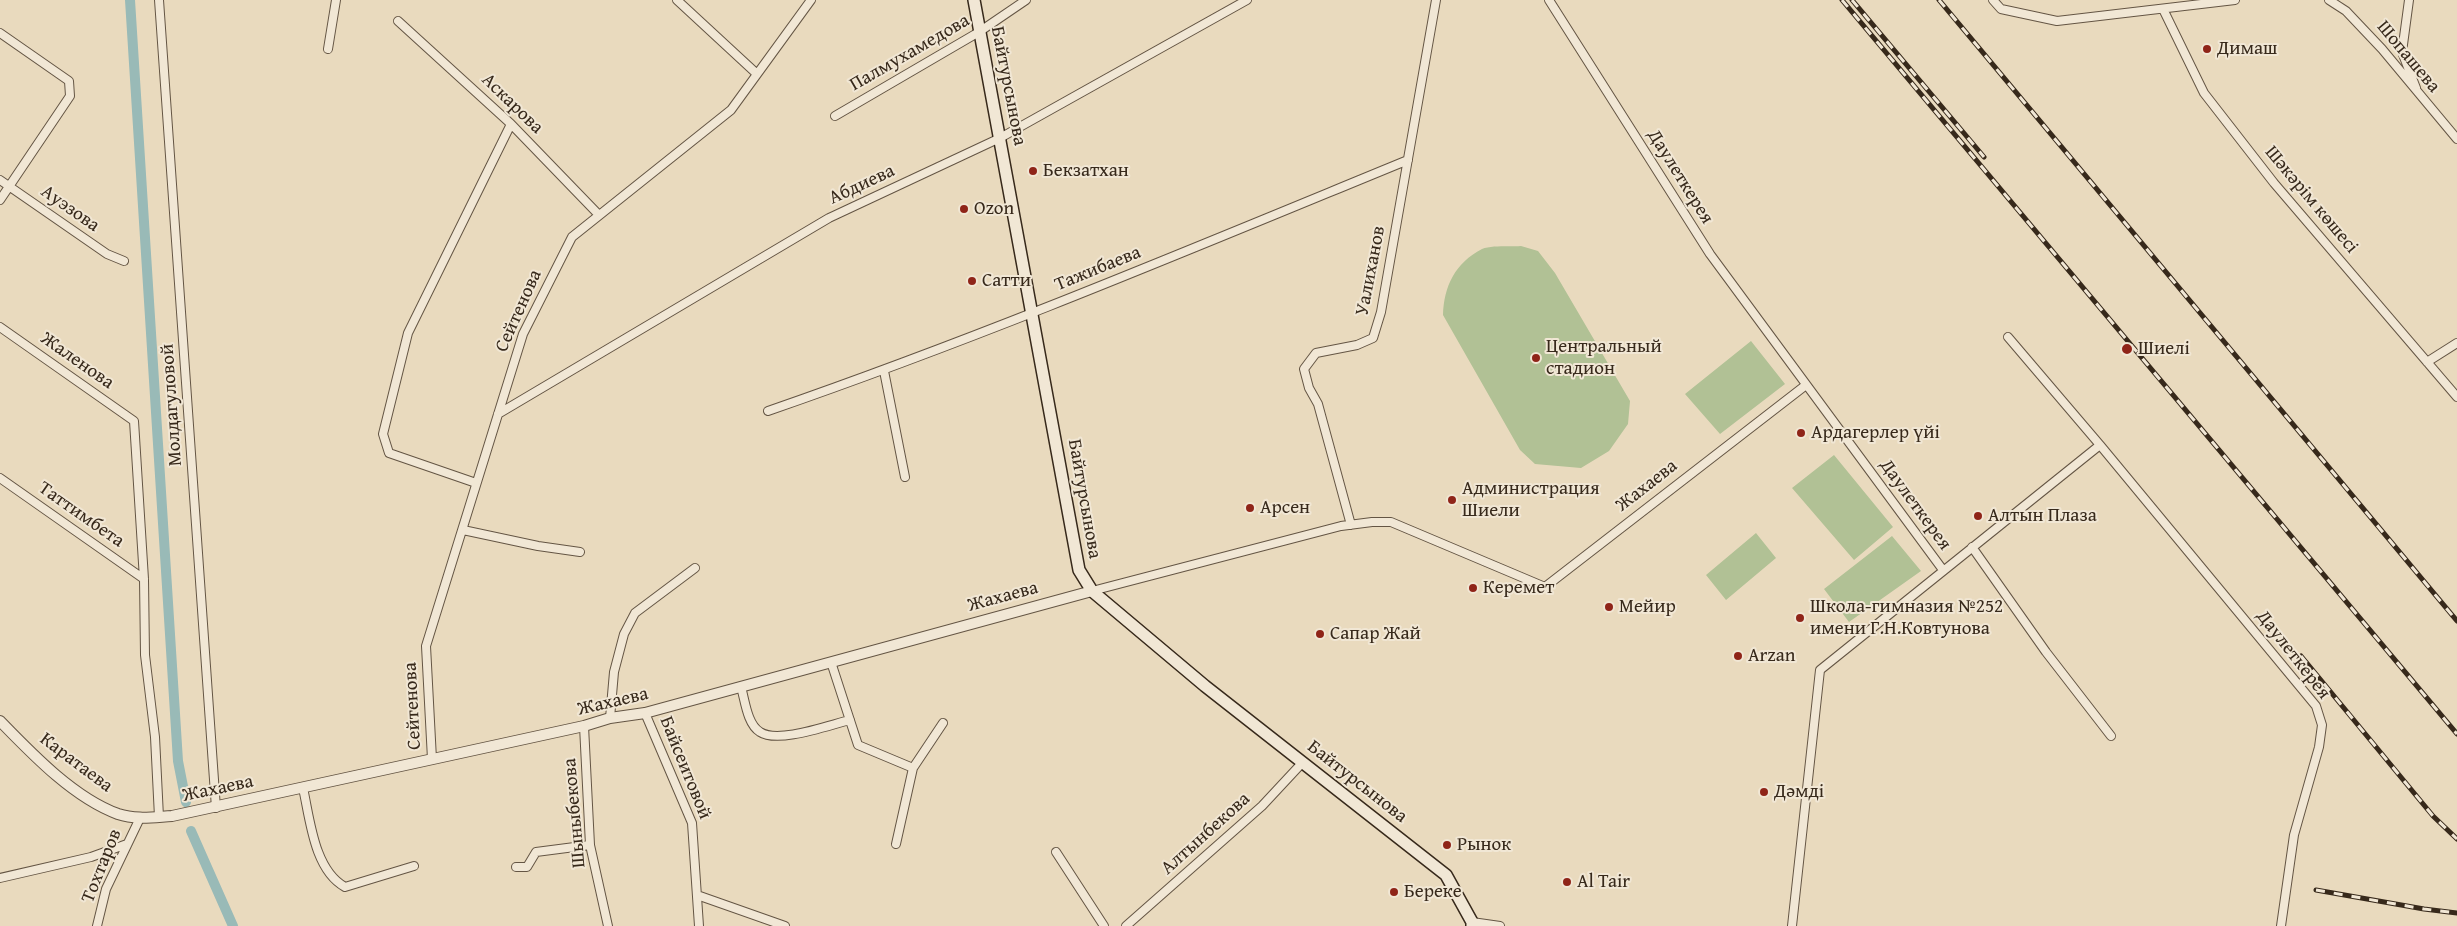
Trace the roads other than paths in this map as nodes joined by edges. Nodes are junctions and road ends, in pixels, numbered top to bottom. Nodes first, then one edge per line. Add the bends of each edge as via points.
1 (159, 0) edge
2 (336, 0) edge
3 (676, 0) edge
4 (811, 0) edge
5 (974, 0) edge
6 (1026, 0) edge
7 (1247, 0) edge
8 (1436, 0) edge
9 (1549, 0) edge
10 (1993, 0) edge
11 (2234, 0) edge
12 (2329, 0) edge
13 (2409, 0) edge
14 (2165, 6) edge
15 (398, 21) dead end
16 (979, 32) junction
17 (0, 33) edge
18 (328, 49) dead end
19 (757, 74) junction
20 (2418, 94) junction
21 (835, 116) dead end
22 (511, 124) junction
23 (1000, 138) junction
24 (2457, 139) edge
25 (1408, 160) junction
26 (0, 180) edge
27 (10, 187) junction
28 (0, 200) edge
29 (599, 215) junction
30 (124, 261) dead end
31 (1032, 314) junction
32 (0, 327) edge
33 (2008, 338) dead end
34 (2457, 343) edge
35 (2427, 362) junction
36 (884, 371) junction
37 (1806, 385) junction
38 (2457, 397) edge
39 (768, 411) dead end
40 (498, 414) junction
41 (2100, 445) junction
42 (905, 477) dead end
43 (0, 478) edge
44 (476, 483) junction
45 (1351, 525) junction
46 (463, 530) junction
47 (1972, 547) junction
48 (580, 552) dead end
49 (695, 568) dead end
50 (1943, 570) junction
51 (144, 579) junction
52 (1092, 591) junction
53 (831, 662) junction
54 (741, 686) junction
55 (645, 713) junction
56 (610, 718) junction
57 (850, 720) junction
58 (0, 721) edge
59 (943, 724) dead end
60 (584, 726) junction
61 (2111, 736) dead end
62 (432, 759) junction
63 (1302, 762) junction
64 (913, 768) junction
65 (304, 788) junction
66 (213, 809) junction
67 (159, 817) junction
68 (140, 818) junction
69 (127, 844) junction
70 (896, 844) dead end
71 (590, 845) junction
72 (1056, 852) dead end
73 (414, 866) dead end
74 (516, 867) dead end
75 (0, 878) edge
76 (697, 895) junction
77 (1472, 924) edge
78 (97, 926) edge
79 (608, 926) edge
80 (699, 926) edge
81 (785, 926) edge
82 (1104, 926) edge
83 (1126, 926) edge
84 (1500, 926) edge
85 (1792, 926) edge
86 (2281, 926) edge

1 - 66 street, Молдагуловой
2 - 18 street
3 - 19 street
4 - 19 street, Сейтенова
5 - 16 main road, Байтурсынова
6 - 16 street, Палмухамедова
7 - 23 street, Абдиева
8 - 25 street, Уалиханов
9 - 37 street, Даулеткерея via 1710,254
10 - 14 street via 2001,9 2058,20
11 - 14 street
12 - 20 street, Шопашева via 2346,11 2382,49
13 - 20 street via 2402,52
14 - 35 street, Шәкәрім көшесі via 2204,93 2274,183
15 - 22 street, Аскарова
16 - 21 street, Палмухамедова
16 - 23 main road, Байтурсынова
17 - 27 street via 69,81 70,96
19 - 29 street, Сейтенова via 731,110
20 - 24 street, Шопашева
22 - 29 street, Аскарова
22 - 44 street via 408,333 383,434 389,453
23 - 31 main road, Байтурсынова
23 - 40 street, Абдиева via 829,218
25 - 31 street, Тажибаева
25 - 45 street, Уалиханов via 1381,312 1373,338 1358,345 1316,353 1304,369 1318,404
26 - 27 street, Ауэзова
27 - 28 street
27 - 30 street, Ауэзова via 106,254
29 - 40 street, Сейтенова via 572,237 523,334
31 - 36 street, Тажибаева
31 - 52 main road, Байтурсынова via 1079,570
32 - 51 street, Жаленова via 134,421
33 - 41 street
34 - 35 street
35 - 38 street, Шәкәрім көшесі
36 - 39 street, Тажибаева
36 - 42 street
37 - 45 street, Жахаева via 1545,587 1391,522
37 - 50 street, Даулеткерея
40 - 44 street, Сейтенова
41 - 47 street, Даулеткерея
41 - 86 street, Даулеткерея via 2316,706 2322,725 2319,747 2294,835
43 - 51 street, Таттимбета
44 - 46 street, Сейтенова
45 - 52 street, Жахаева
46 - 48 street
46 - 62 street, Сейтенова via 426,646
47 - 50 street, Даулеткерея
47 - 61 street via 2046,652
49 - 56 street via 635,613 624,634 614,672
50 - 85 street via 1820,670
51 - 67 street via 145,655 155,737
52 - 53 street, Жахаева
52 - 63 main road, Байтурсынова
53 - 54 street, Жахаева
53 - 57 street
54 - 55 street, Жахаева
54 - 57 street via 750,719 759,732 776,738
55 - 56 street, Жахаева
55 - 76 street, Байсеитовой via 692,824
56 - 60 street, Жахаева
57 - 64 street via 858,745
58 - 68 street, Каратаева via 35,756 90,801 118,814
59 - 64 street
60 - 62 street, Жахаева
60 - 71 street, Шыныбекова
62 - 65 street, Жахаева
63 - 77 main road, Байтурсынова via 1446,875
63 - 83 street, Алтынбекова via 1262,806
64 - 70 street
65 - 66 street, Жахаева
65 - 73 street via 322,860 334,881 344,887
66 - 67 street, Жахаева
67 - 68 street, Жахаева
68 - 69 street, Тохтаров
69 - 75 street via 92,857
69 - 78 street, Тохтаров via 106,889
71 - 74 street via 536,852 527,867
71 - 79 street, Шыныбекова
72 - 82 street
76 - 80 street, Байсеитовой
76 - 81 street
77 - 84 street

